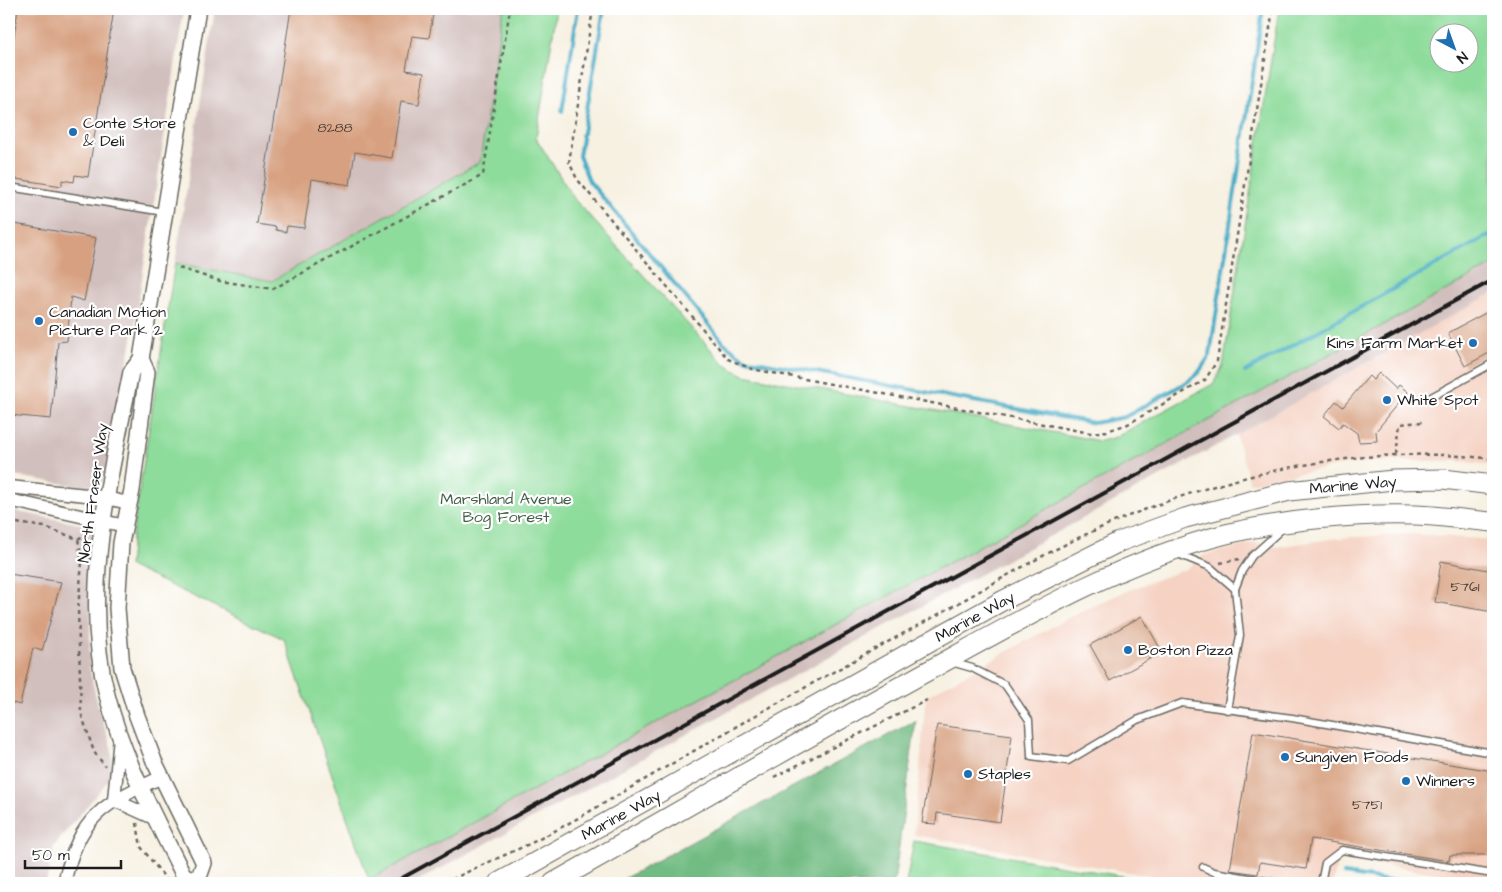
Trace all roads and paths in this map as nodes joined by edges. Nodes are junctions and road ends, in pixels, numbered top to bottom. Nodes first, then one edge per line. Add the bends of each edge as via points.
1 (198, 9) edge
2 (510, 9) edge
3 (593, 9) edge
4 (1273, 9) edge
5 (9, 187) edge
6 (165, 212) junction
7 (178, 268) dead end
8 (141, 360) junction
9 (1493, 363) edge
10 (1426, 400) dead end
11 (1422, 422) dead end
12 (1396, 454) dead end
13 (1493, 485) edge
14 (9, 487) edge
15 (107, 499) junction
16 (9, 500) edge
17 (129, 503) junction
18 (9, 522) edge
19 (1493, 522) edge
20 (1287, 524) junction
21 (97, 526) junction
22 (125, 526) junction
23 (78, 539) junction
24 (1173, 552) junction
25 (1242, 558) dead end
26 (1218, 564) dead end
27 (1236, 589) junction
28 (947, 660) junction
29 (927, 700) dead end
30 (1227, 710) junction
31 (120, 736) junction
32 (1493, 753) edge
33 (107, 767) dead end
34 (162, 777) junction
35 (767, 780) dead end
36 (141, 786) junction
37 (114, 800) junction
38 (137, 817) dead end
39 (156, 819) junction
40 (1203, 867) dead end
41 (1493, 874) edge
42 (199, 882) edge
43 (64, 883) edge
44 (169, 883) edge
45 (498, 883) edge
46 (553, 883) edge
47 (1278, 883) edge
48 (1321, 883) edge

1 - 6 street, North Fraser Way
2 - 7 path via 483,175 273,289 246,286
3 - 4 path via 569,162 577,179 728,359 752,369 1090,433 1128,424 1205,380 1217,360
5 - 6 lane
6 - 8 street, North Fraser Way
8 - 15 street, North Fraser Way via 131,372
8 - 17 street, North Fraser Way via 147,372
9 - 10 lane
11 - 12 path via 1400,424
13 - 45 main road, Marine Way via 1443,479 1289,491 1185,518 1119,542 1002,602
14 - 15 street
15 - 17 street
15 - 21 street, North Fraser Way
16 - 21 street
17 - 22 street, North Fraser Way
18 - 23 path via 45,527
19 - 20 main road, Marine Way via 1417,515 1344,515
20 - 24 main road, Marine Way via 1226,534
20 - 27 lane via 1252,556
21 - 22 street
21 - 23 path
21 - 31 street, North Fraser Way via 98,645 107,694
22 - 34 street, North Fraser Way via 117,608 122,668
23 - 33 path via 82,562 78,609 82,713 94,752
24 - 27 lane via 1210,567
24 - 28 main road, Marine Way via 1064,597
25 - 26 path
27 - 30 lane via 1240,635
28 - 30 lane via 972,668 1005,685 1029,720 1031,756 1068,761 1137,720 1182,703
28 - 46 main road, Marine Way
29 - 35 path
30 - 32 lane
31 - 36 street, North Fraser Way
31 - 37 street
34 - 36 street
34 - 42 street, North Fraser Way via 204,863
36 - 37 street
36 - 39 street, North Fraser Way
37 - 39 street
37 - 43 street via 99,811 82,834
38 - 44 path via 141,847
39 - 42 street, North Fraser Way via 184,876
40 - 47 lane via 1214,872
41 - 48 lane via 1342,850 1325,863

